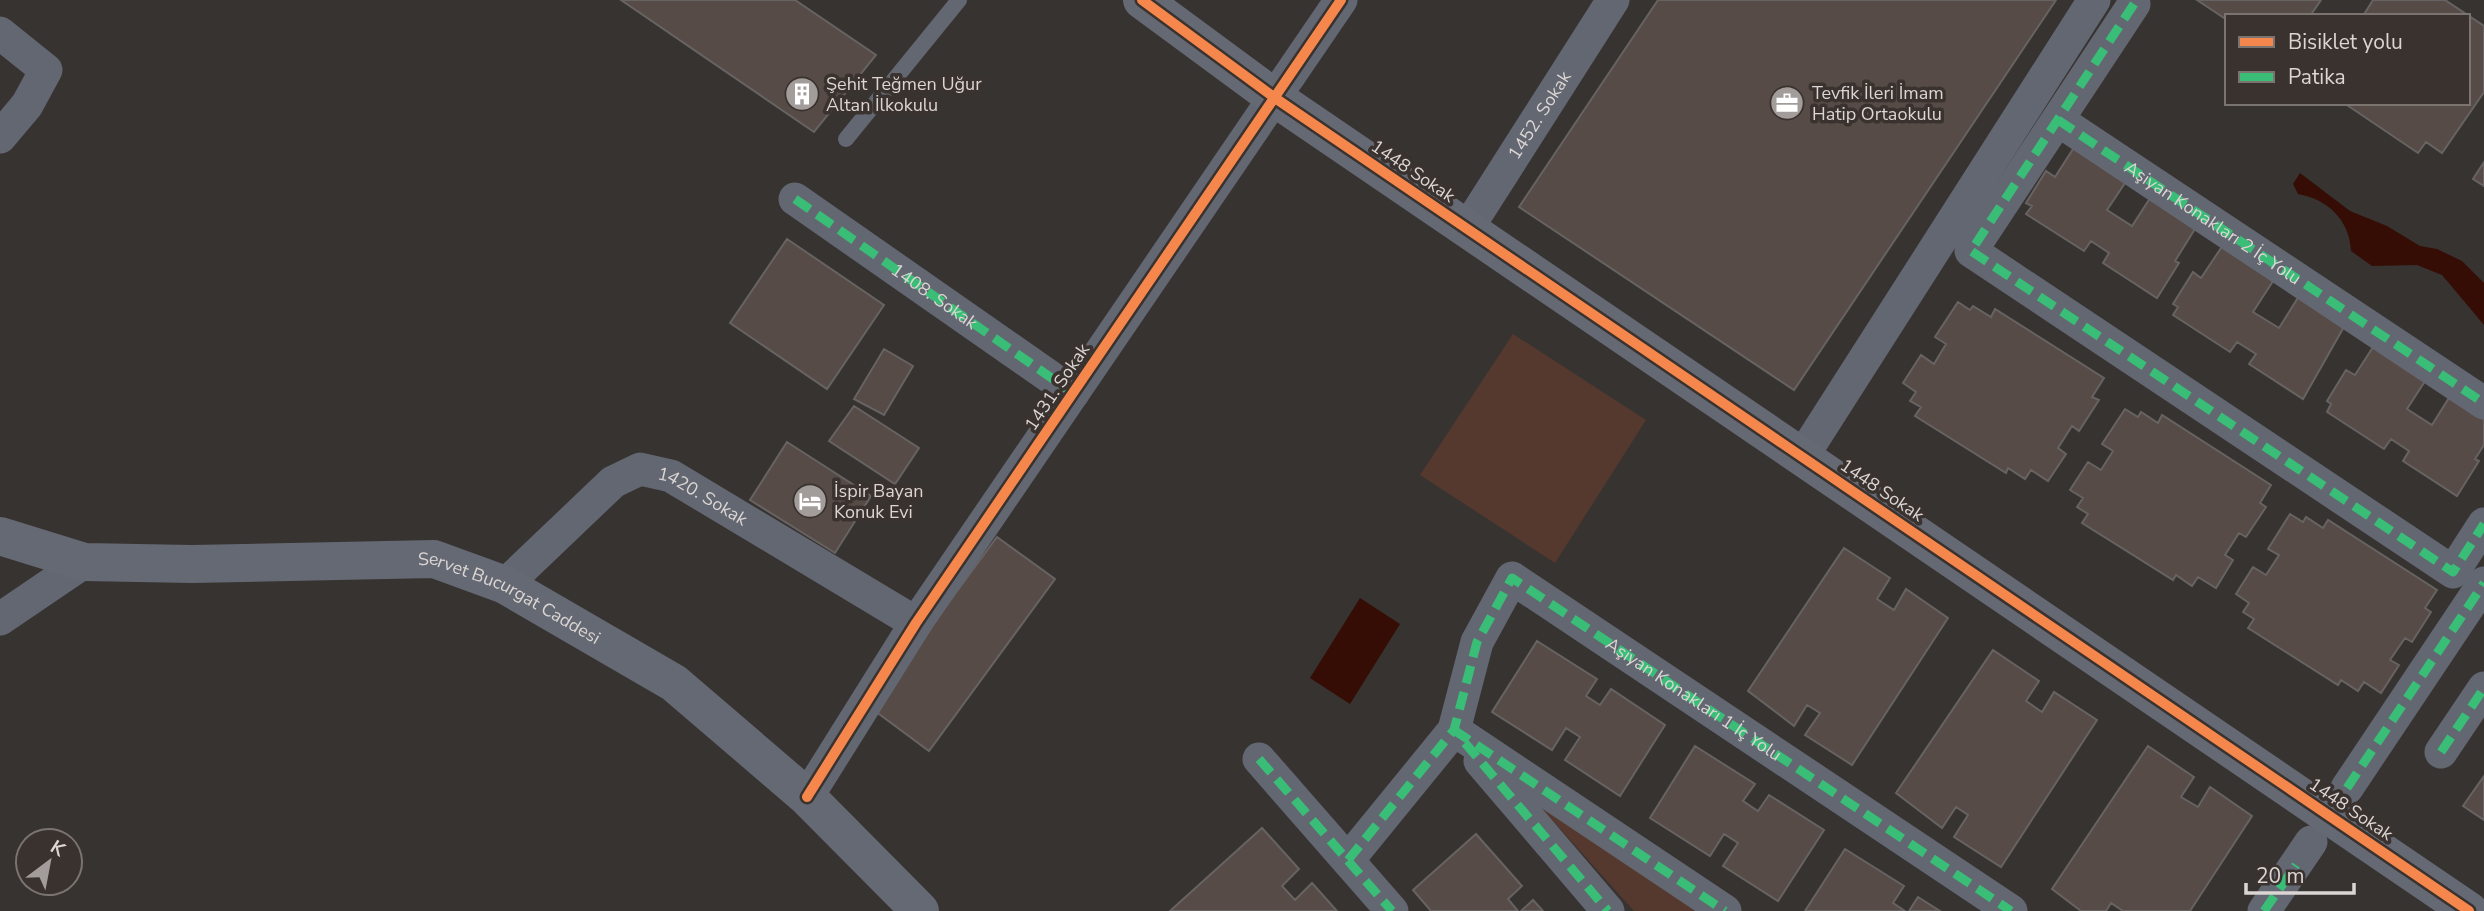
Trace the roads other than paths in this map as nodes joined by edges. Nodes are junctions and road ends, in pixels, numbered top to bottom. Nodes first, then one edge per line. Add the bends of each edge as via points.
1 (959, 0) edge
2 (1142, 0) edge
3 (1341, 0) edge
4 (1612, 0) edge
5 (2094, 0) edge
6 (2134, 4) dead end
7 (0, 33) edge
8 (1275, 99) junction
9 (2058, 120) junction
10 (0, 137) edge
11 (846, 139) dead end
12 (795, 199) dead end
13 (1467, 229) junction
14 (1073, 393) junction
15 (2484, 404) edge
16 (1802, 457) junction
17 (2484, 524) edge
18 (0, 536) edge
19 (84, 562) junction
20 (2484, 583) edge
21 (505, 585) junction
22 (0, 619) edge
23 (916, 623) junction
24 (2484, 688) edge
25 (1454, 730) junction
26 (2441, 752) dead end
27 (1259, 759) dead end
28 (2347, 788) dead end
29 (807, 797) junction
30 (2304, 854) dead end
31 (1348, 860) junction
32 (920, 911) edge
33 (1392, 911) edge
34 (1608, 911) edge
35 (1725, 911) edge
36 (2011, 911) edge
37 (2264, 911) edge
38 (2469, 911) edge

1 - 11 lane
2 - 8 street, 1448 Sokak
3 - 8 street, 1431. Sokak
4 - 13 street, 1452. Sokak
5 - 16 street
6 - 9 street
7 - 10 street via 46,70 27,105
8 - 13 street, 1448 Sokak
8 - 14 street, 1431. Sokak
9 - 15 street, Aşiyan Konakları 2 İç Yolu
9 - 17 street via 1971,251 2453,572
12 - 14 street, 1408. Sokak
13 - 16 street, 1448 Sokak
14 - 23 street, 1431. Sokak
16 - 38 street, 1448 Sokak
18 - 19 street, Servet Bucurgat Caddesi
19 - 21 street, Servet Bucurgat Caddesi via 434,559
19 - 22 street
20 - 28 street
21 - 23 street, 1420. Sokak via 613,482 640,469 671,476
21 - 29 street, Servet Bucurgat Caddesi via 674,683
23 - 29 street, 1431. Sokak
24 - 26 street
25 - 31 street, Aşiyan Konakları 1 İç Yolu
25 - 34 street
25 - 35 street
25 - 36 street, Aşiyan Konakları 1 İç Yolu via 1477,642 1512,578
27 - 31 street
29 - 32 street, Servet Bucurgat Caddesi
30 - 37 street
31 - 33 street

